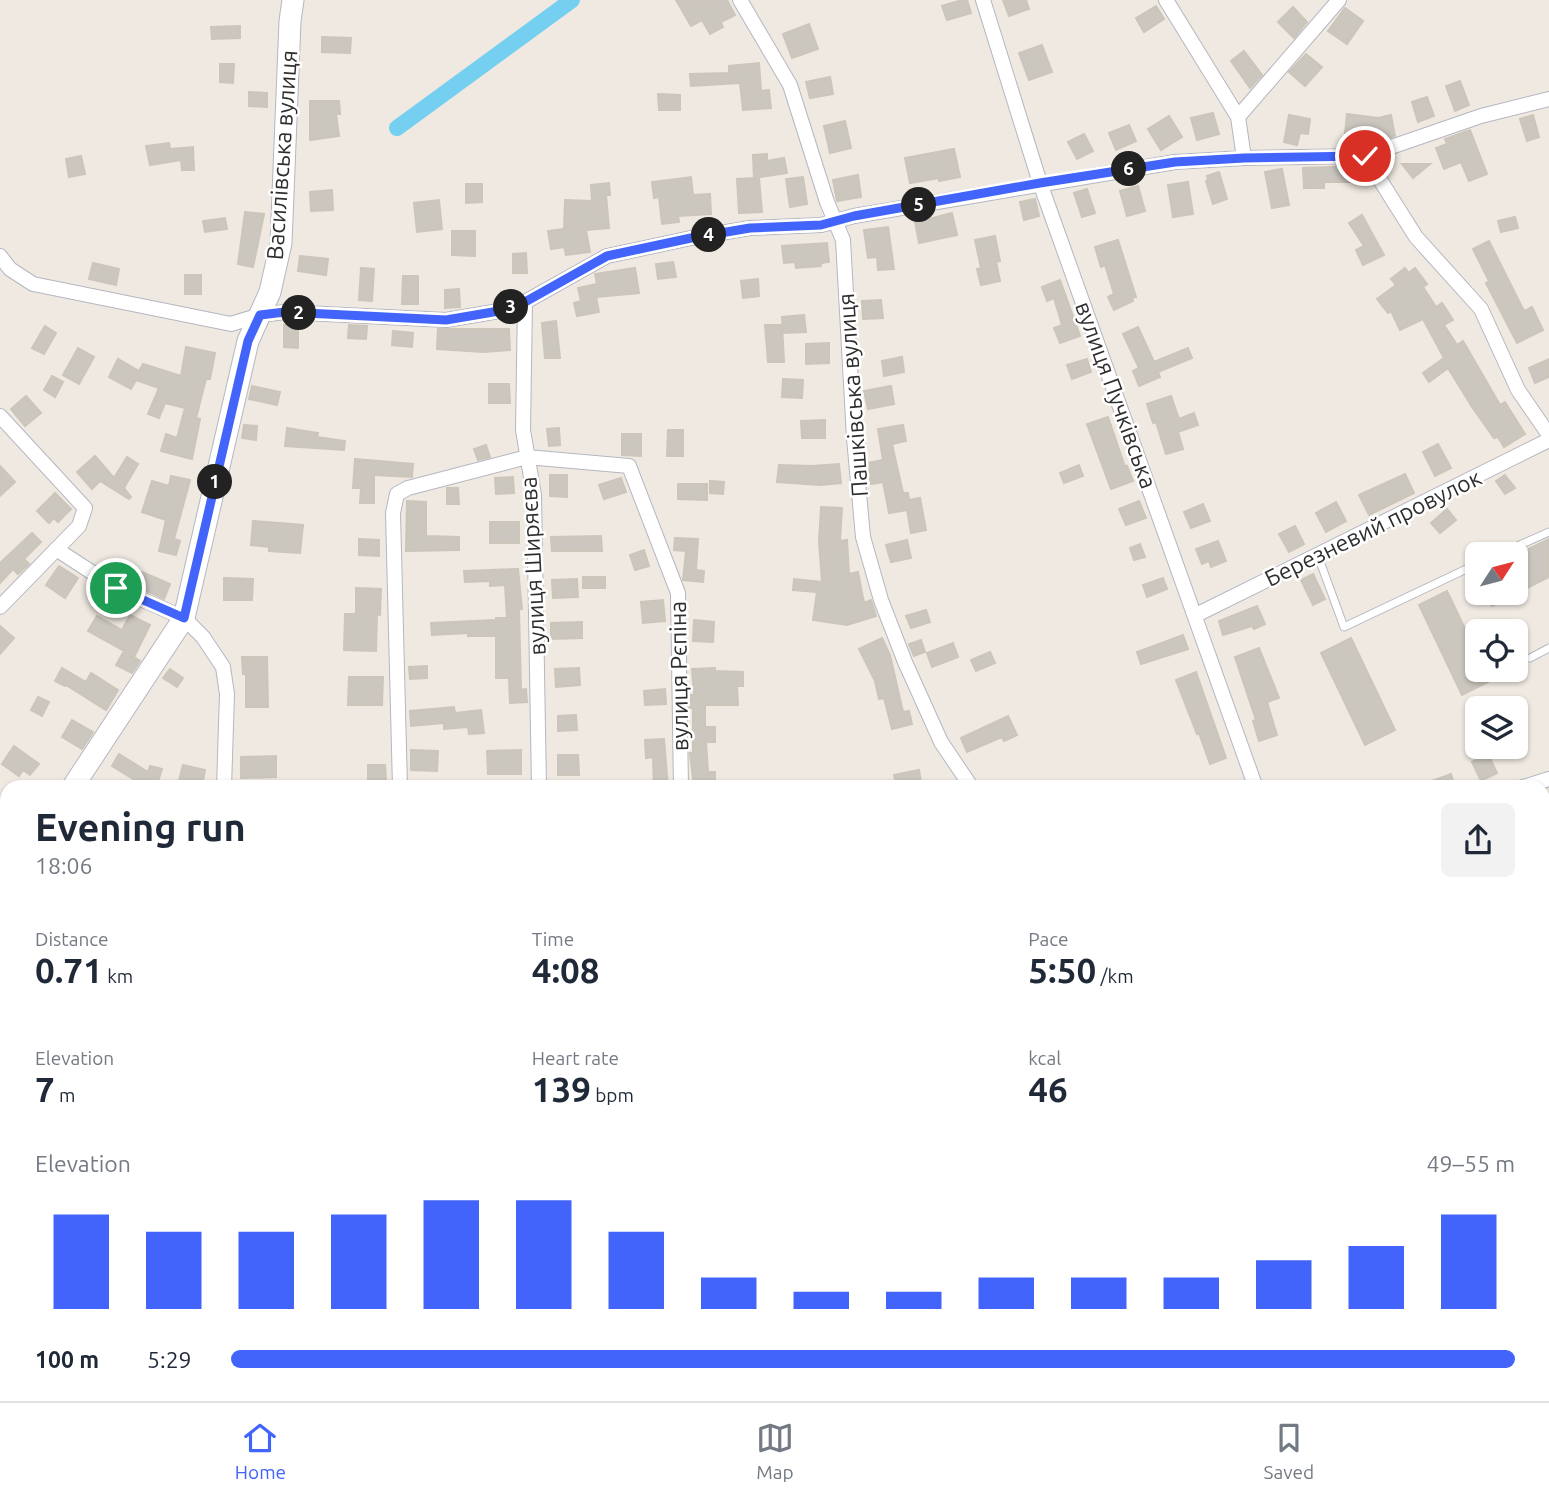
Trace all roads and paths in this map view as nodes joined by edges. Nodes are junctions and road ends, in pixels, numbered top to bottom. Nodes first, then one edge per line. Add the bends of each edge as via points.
1 (293, 0) edge
2 (740, 0) edge
3 (983, 0) edge
4 (1166, 0) edge
5 (1339, 0) edge
6 (1549, 99) edge
7 (1238, 117) junction
8 (1365, 156) junction
9 (1244, 158) junction
10 (1040, 183) junction
11 (836, 220) junction
12 (0, 256) edge
13 (5, 271) edge
14 (525, 302) junction
15 (260, 315) junction
16 (0, 416) edge
17 (1549, 435) edge
18 (1549, 440) edge
19 (527, 457) junction
20 (1549, 532) edge
21 (1526, 542) edge
22 (56, 549) junction
23 (1318, 556) junction
24 (1465, 570) edge
25 (0, 607) edge
26 (1196, 615) junction
27 (184, 618) junction
28 (1549, 648) edge
29 (1530, 658) dead end
30 (77, 780) edge
31 (224, 780) edge
32 (400, 780) edge
33 (539, 780) edge
34 (681, 780) edge
35 (967, 780) edge
36 (1253, 780) edge

1 - 15 street, Василівська вулиця via 281,243
2 - 11 street, Пашківська вулиця via 790,85
3 - 10 street, вулиця Пучківська
4 - 7 street
5 - 7 street
6 - 8 street via 1480,116
7 - 9 street
8 - 9 street
8 - 17 street via 1416,237 1481,309 1518,390
9 - 10 street via 1175,162
10 - 11 street
10 - 26 street, вулиця Пучківська
11 - 14 street via 821,225 750,228 607,256
11 - 35 street, Пашківська вулиця via 843,240 863,537 905,662 941,741
12 - 13 street
13 - 15 street via 33,284 232,324
14 - 15 street via 446,320 285,312
14 - 19 street, вулиця Ширяєва via 523,430
15 - 27 street, Василівська вулиця via 248,341
16 - 22 street via 85,508 79,526
18 - 23 street, Березневий провулок
19 - 32 street via 397,494 393,513
19 - 33 street, вулиця Ширяєва via 534,495
19 - 34 street, вулиця Рєпіна via 629,466 678,593
20 - 21 lane
22 - 25 street
22 - 27 street via 116,588
23 - 24 lane via 1344,627
23 - 26 street, Березневий провулок
26 - 36 street, вулиця Пучківська
27 - 30 street
27 - 31 street via 223,667 227,694
28 - 29 lane

